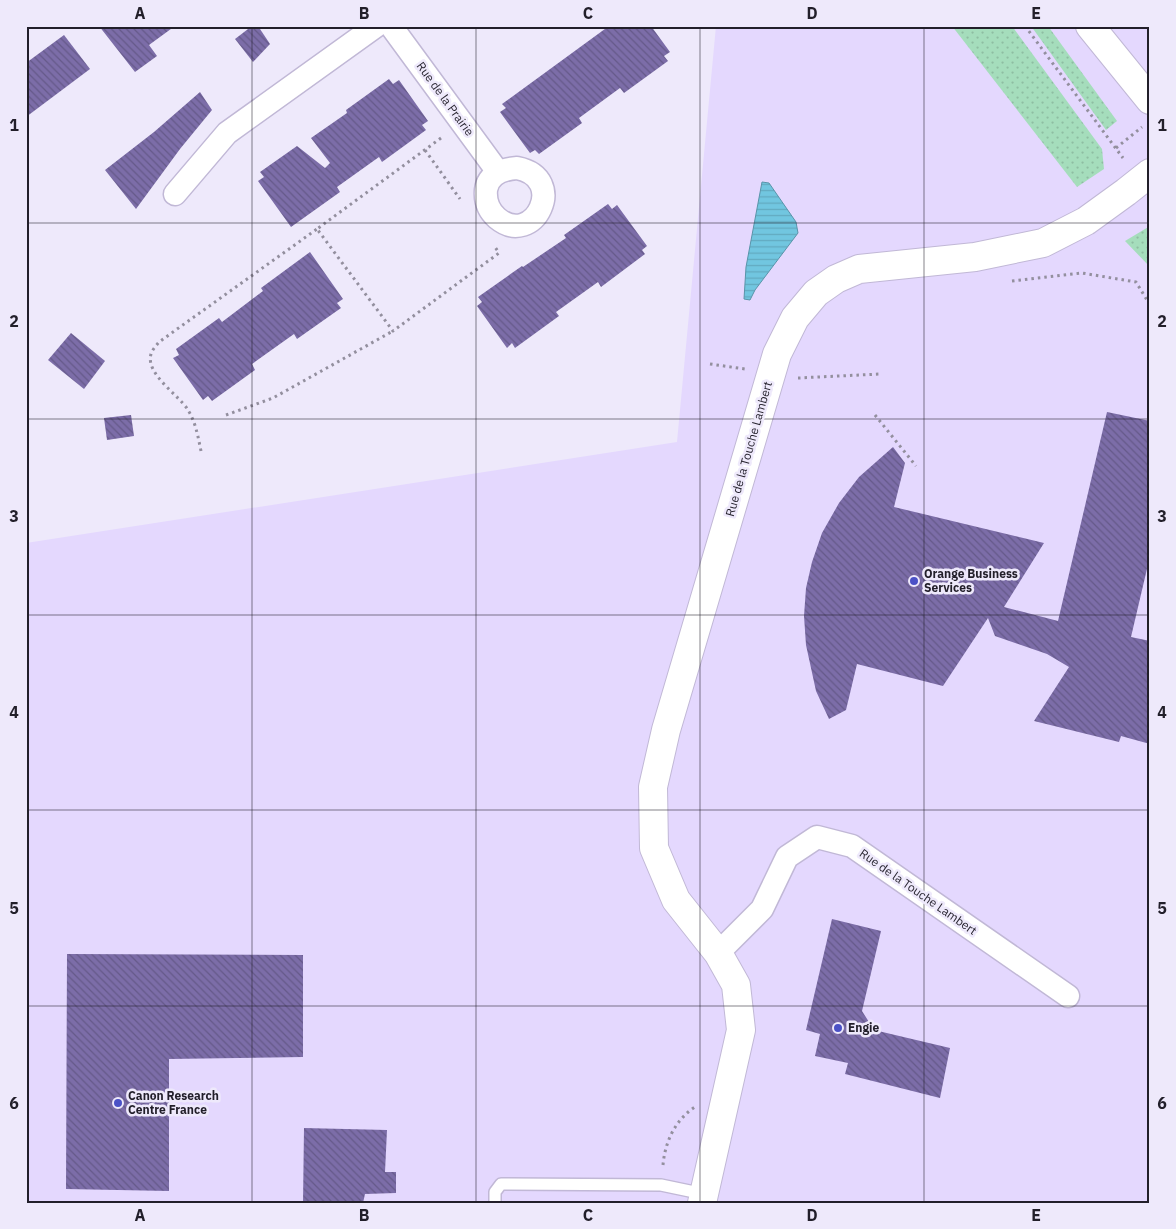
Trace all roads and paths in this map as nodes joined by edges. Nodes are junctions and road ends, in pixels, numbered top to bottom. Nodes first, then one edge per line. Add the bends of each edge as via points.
1 (376, 26) edge
2 (391, 26) edge
3 (1025, 26) edge
4 (1090, 26) edge
5 (1150, 100) edge
6 (462, 124) junction
7 (1143, 126) dead end
8 (1116, 148) junction
9 (425, 150) junction
10 (498, 172) dead end
11 (1145, 176) edge
12 (175, 194) dead end
13 (465, 206) dead end
14 (317, 229) junction
15 (494, 246) dead end
16 (1011, 281) dead end
17 (1150, 305) edge
18 (393, 331) junction
19 (772, 372) junction
20 (880, 374) dead end
21 (226, 415) dead end
22 (875, 415) dead end
23 (201, 451) dead end
24 (916, 466) dead end
25 (718, 953) junction
26 (1068, 996) dead end
27 (724, 1108) junction
28 (661, 1184) junction
29 (703, 1199) edge
30 (495, 1203) edge

1 - 12 street via 227,133
2 - 6 street, Rue de la Prairie
3 - 8 path
4 - 5 street
6 - 9 path
6 - 10 street, Rue de la Prairie
7 - 8 path
8 - 11 path
9 - 13 path
9 - 14 path
11 - 19 street, Rue de la Touche Lambert via 1086,221 1044,243 976,257 859,269 836,279 816,293 795,318
14 - 18 path
14 - 23 path via 160,342 151,353 152,370 188,410 198,433
15 - 18 path via 499,254
16 - 17 path via 1082,273 1136,282
18 - 21 path via 273,398
19 - 20 path via 798,378
19 - 25 street, Rue de la Touche Lambert via 666,730 653,787 654,848 676,900
22 - 24 path
25 - 26 street, Rue de la Touche Lambert via 762,909 787,858 817,837 852,846
25 - 27 street, Rue de la Touche Lambert via 736,985 741,1030
27 - 28 path via 707,1104 684,1114 671,1132
27 - 29 street, Rue de la Touche Lambert
28 - 29 lane
28 - 30 lane via 501,1184

